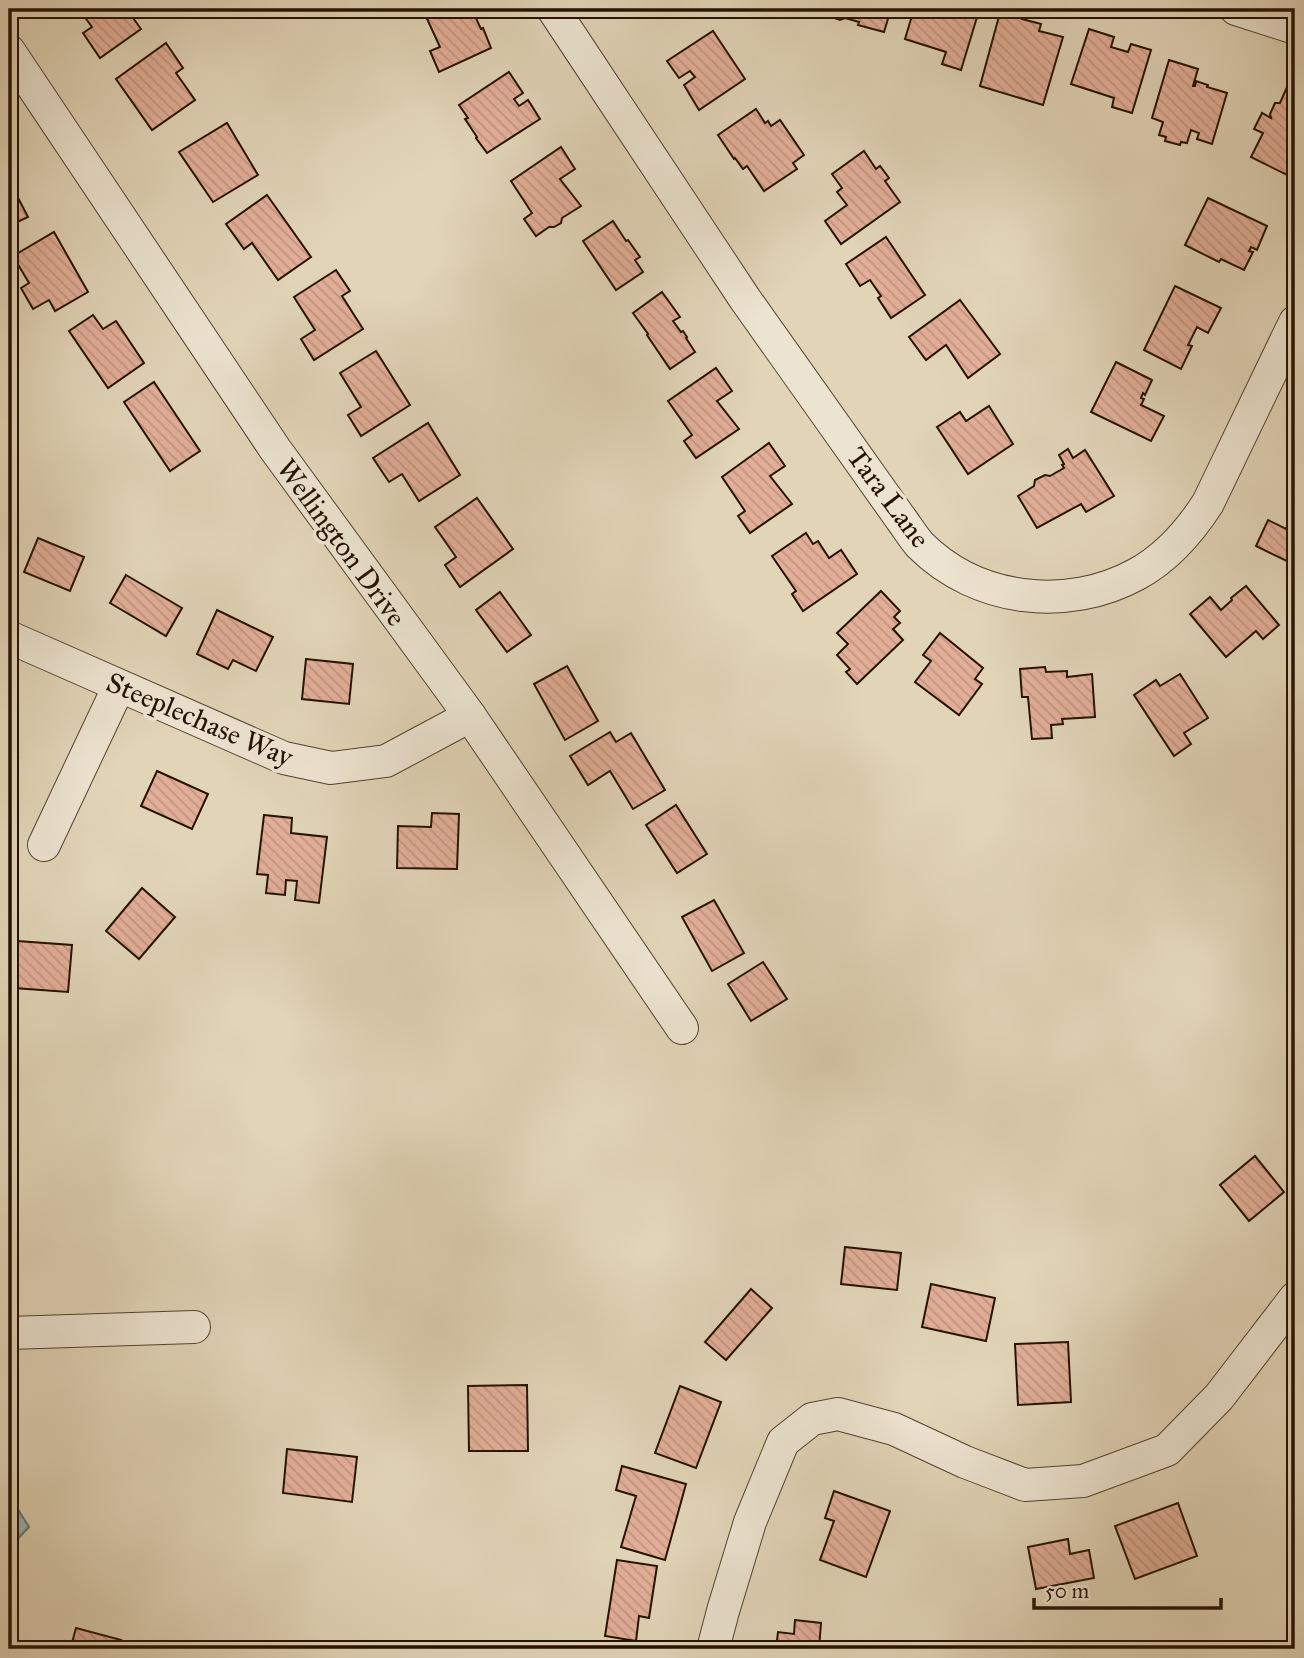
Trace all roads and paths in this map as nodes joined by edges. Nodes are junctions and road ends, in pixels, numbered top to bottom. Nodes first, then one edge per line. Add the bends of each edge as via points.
1 (553, 9) edge
2 (1236, 9) edge
3 (1295, 27) edge
4 (9, 51) edge
5 (1295, 322) edge
6 (9, 637) edge
7 (119, 686) junction
8 (470, 716) junction
9 (44, 845) dead end
10 (682, 1028) dead end
11 (1295, 1298) edge
12 (194, 1327) dead end
13 (9, 1333) edge
14 (713, 1649) edge

1 - 5 street, Tara Lane via 745,299 901,519 941,562 983,586 1032,596 1087,593 1140,573 1163,556 1195,524 1208,503
2 - 3 street
4 - 8 street, Wellington Drive via 275,449
6 - 7 street, Steeplechase Way
7 - 8 street, Steeplechase Way via 284,758 331,768 386,761
7 - 9 street
8 - 10 street, Wellington Drive
11 - 14 street via 1219,1397 1167,1450 1083,1481 1025,1485 894,1429 838,1414 812,1419 783,1442 750,1522
12 - 13 street

